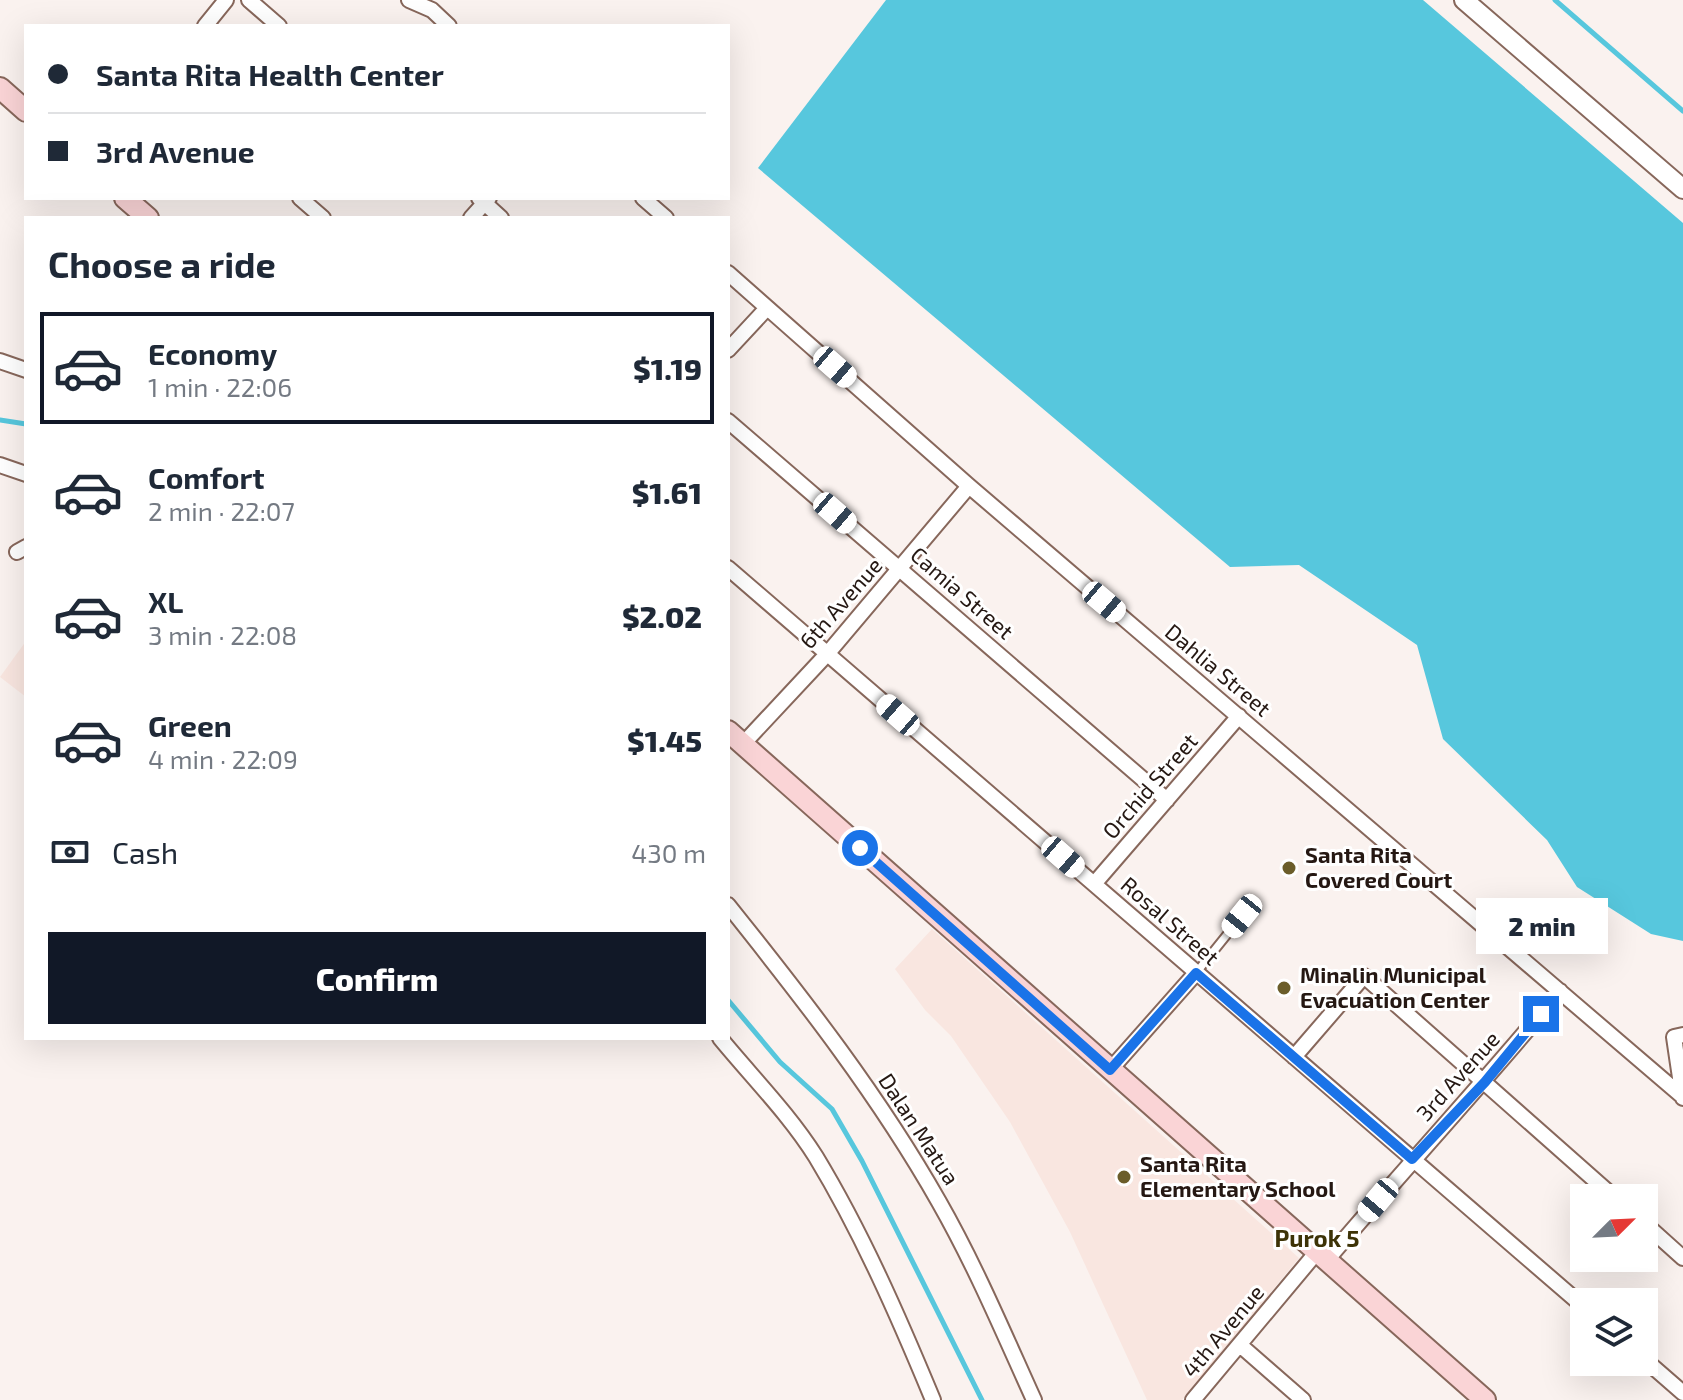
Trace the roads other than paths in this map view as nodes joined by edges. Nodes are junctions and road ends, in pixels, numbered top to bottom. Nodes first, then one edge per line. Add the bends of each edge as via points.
1 (226, 0) edge
2 (249, 0) edge
3 (409, 0) edge
4 (1464, 0) edge
5 (207, 24) edge
6 (277, 24) edge
7 (447, 24) edge
8 (0, 88) edge
9 (24, 109) edge
10 (1683, 189) edge
11 (127, 200) edge
12 (302, 200) edge
13 (484, 200) edge
14 (645, 200) edge
15 (146, 216) edge
16 (321, 216) edge
17 (499, 216) edge
18 (664, 216) edge
19 (730, 275) edge
20 (767, 308) junction
21 (730, 348) edge
22 (0, 361) edge
23 (24, 369) edge
24 (730, 423) edge
25 (0, 465) edge
26 (24, 473) edge
27 (969, 486) junction
28 (900, 569) junction
29 (730, 570) edge
30 (828, 653) junction
31 (1239, 716) junction
32 (735, 737) edge
33 (1167, 800) junction
34 (1094, 884) junction
35 (730, 907) edge
36 (1242, 916) dead end
37 (1196, 973) junction
38 (1560, 991) junction
39 (1683, 1035) edge
40 (722, 1040) edge
41 (1294, 1057) junction
42 (1110, 1070) junction
43 (1485, 1082) junction
44 (1683, 1097) edge
45 (1412, 1159) junction
46 (1599, 1184) edge
47 (1658, 1236) edge
48 (1321, 1257) junction
49 (1683, 1258) edge
50 (1570, 1295) edge
51 (1240, 1345) junction
52 (1658, 1371) edge
53 (1683, 1393) edge
54 (933, 1400) edge
55 (1034, 1400) edge
56 (1193, 1400) edge
57 (1303, 1400) edge
58 (1485, 1400) edge

1 - 5 street
2 - 6 street
3 - 7 street
4 - 10 street
8 - 9 main road
11 - 15 main road
12 - 16 street
13 - 17 street
14 - 18 street
19 - 20 street, Dahlia Street
20 - 21 street
20 - 27 street, Dahlia Street
22 - 23 street
24 - 28 street, Camia Street
25 - 26 street
27 - 28 street, 6th Avenue
27 - 31 street, Dahlia Street
28 - 30 street, 6th Avenue
28 - 33 street, Camia Street
29 - 30 street, Rosal Street
30 - 32 street, 6th Avenue
30 - 34 street, Rosal Street
31 - 33 street, Orchid Street
31 - 38 street, Dahlia Street
32 - 42 main road
33 - 34 street, Orchid Street
34 - 37 street, Rosal Street
35 - 55 street, Dalan Matua via 806,1002 896,1130 941,1205
36 - 37 lane
37 - 41 street, Rosal Street
37 - 42 street
38 - 43 street, 3rd Avenue
38 - 44 street, Dahlia Street
39 - 44 street via 1674,1037
40 - 54 street via 816,1157 873,1265
41 - 43 street via 1364,976
41 - 45 street, Rosal Street
42 - 48 main road
43 - 45 street, 3rd Avenue
43 - 46 street
45 - 48 street, 3rd Avenue
45 - 50 street, Rosal Street
47 - 49 street
48 - 51 street, 4th Avenue
48 - 58 main road
51 - 56 street, 4th Avenue
51 - 57 street
52 - 53 street

